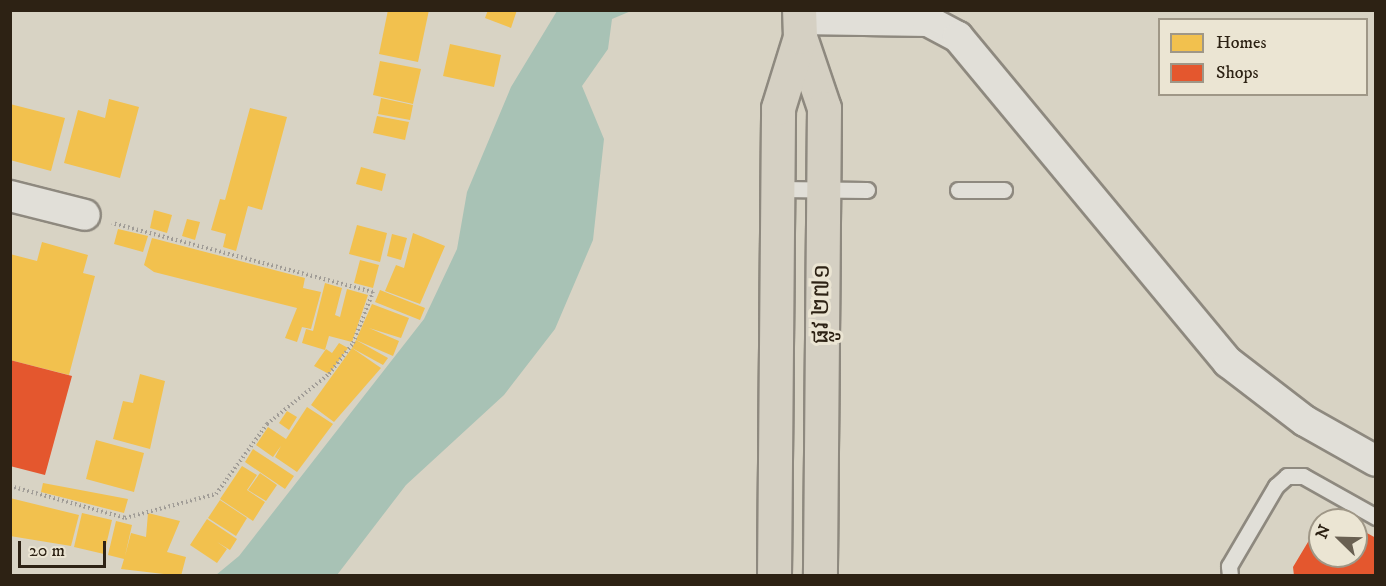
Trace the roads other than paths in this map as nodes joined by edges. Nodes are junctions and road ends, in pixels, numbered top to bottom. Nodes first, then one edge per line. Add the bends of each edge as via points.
1 (799, 22) edge
2 (777, 189) junction
3 (824, 189) junction
4 (867, 190) dead end
5 (958, 190) dead end
6 (1005, 190) dead end
7 (10, 196) edge
8 (85, 216) road end
9 (1376, 461) edge
10 (1376, 517) edge
11 (774, 576) edge
12 (820, 576) edge
13 (1230, 576) edge

1 - 2 main road, ផ្លូវ ២៧១ via 778,108
1 - 3 main road, ផ្លូវ ២៧១ via 824,108
1 - 9 street via 928,21 958,37 1228,362 1305,421
2 - 3 lane
2 - 11 main road, ផ្លូវ ២៧១
3 - 4 lane
3 - 12 main road, ផ្លូវ ២៧១
5 - 6 lane
7 - 8 street
10 - 13 lane via 1303,476 1287,476 1276,486 1235,556

